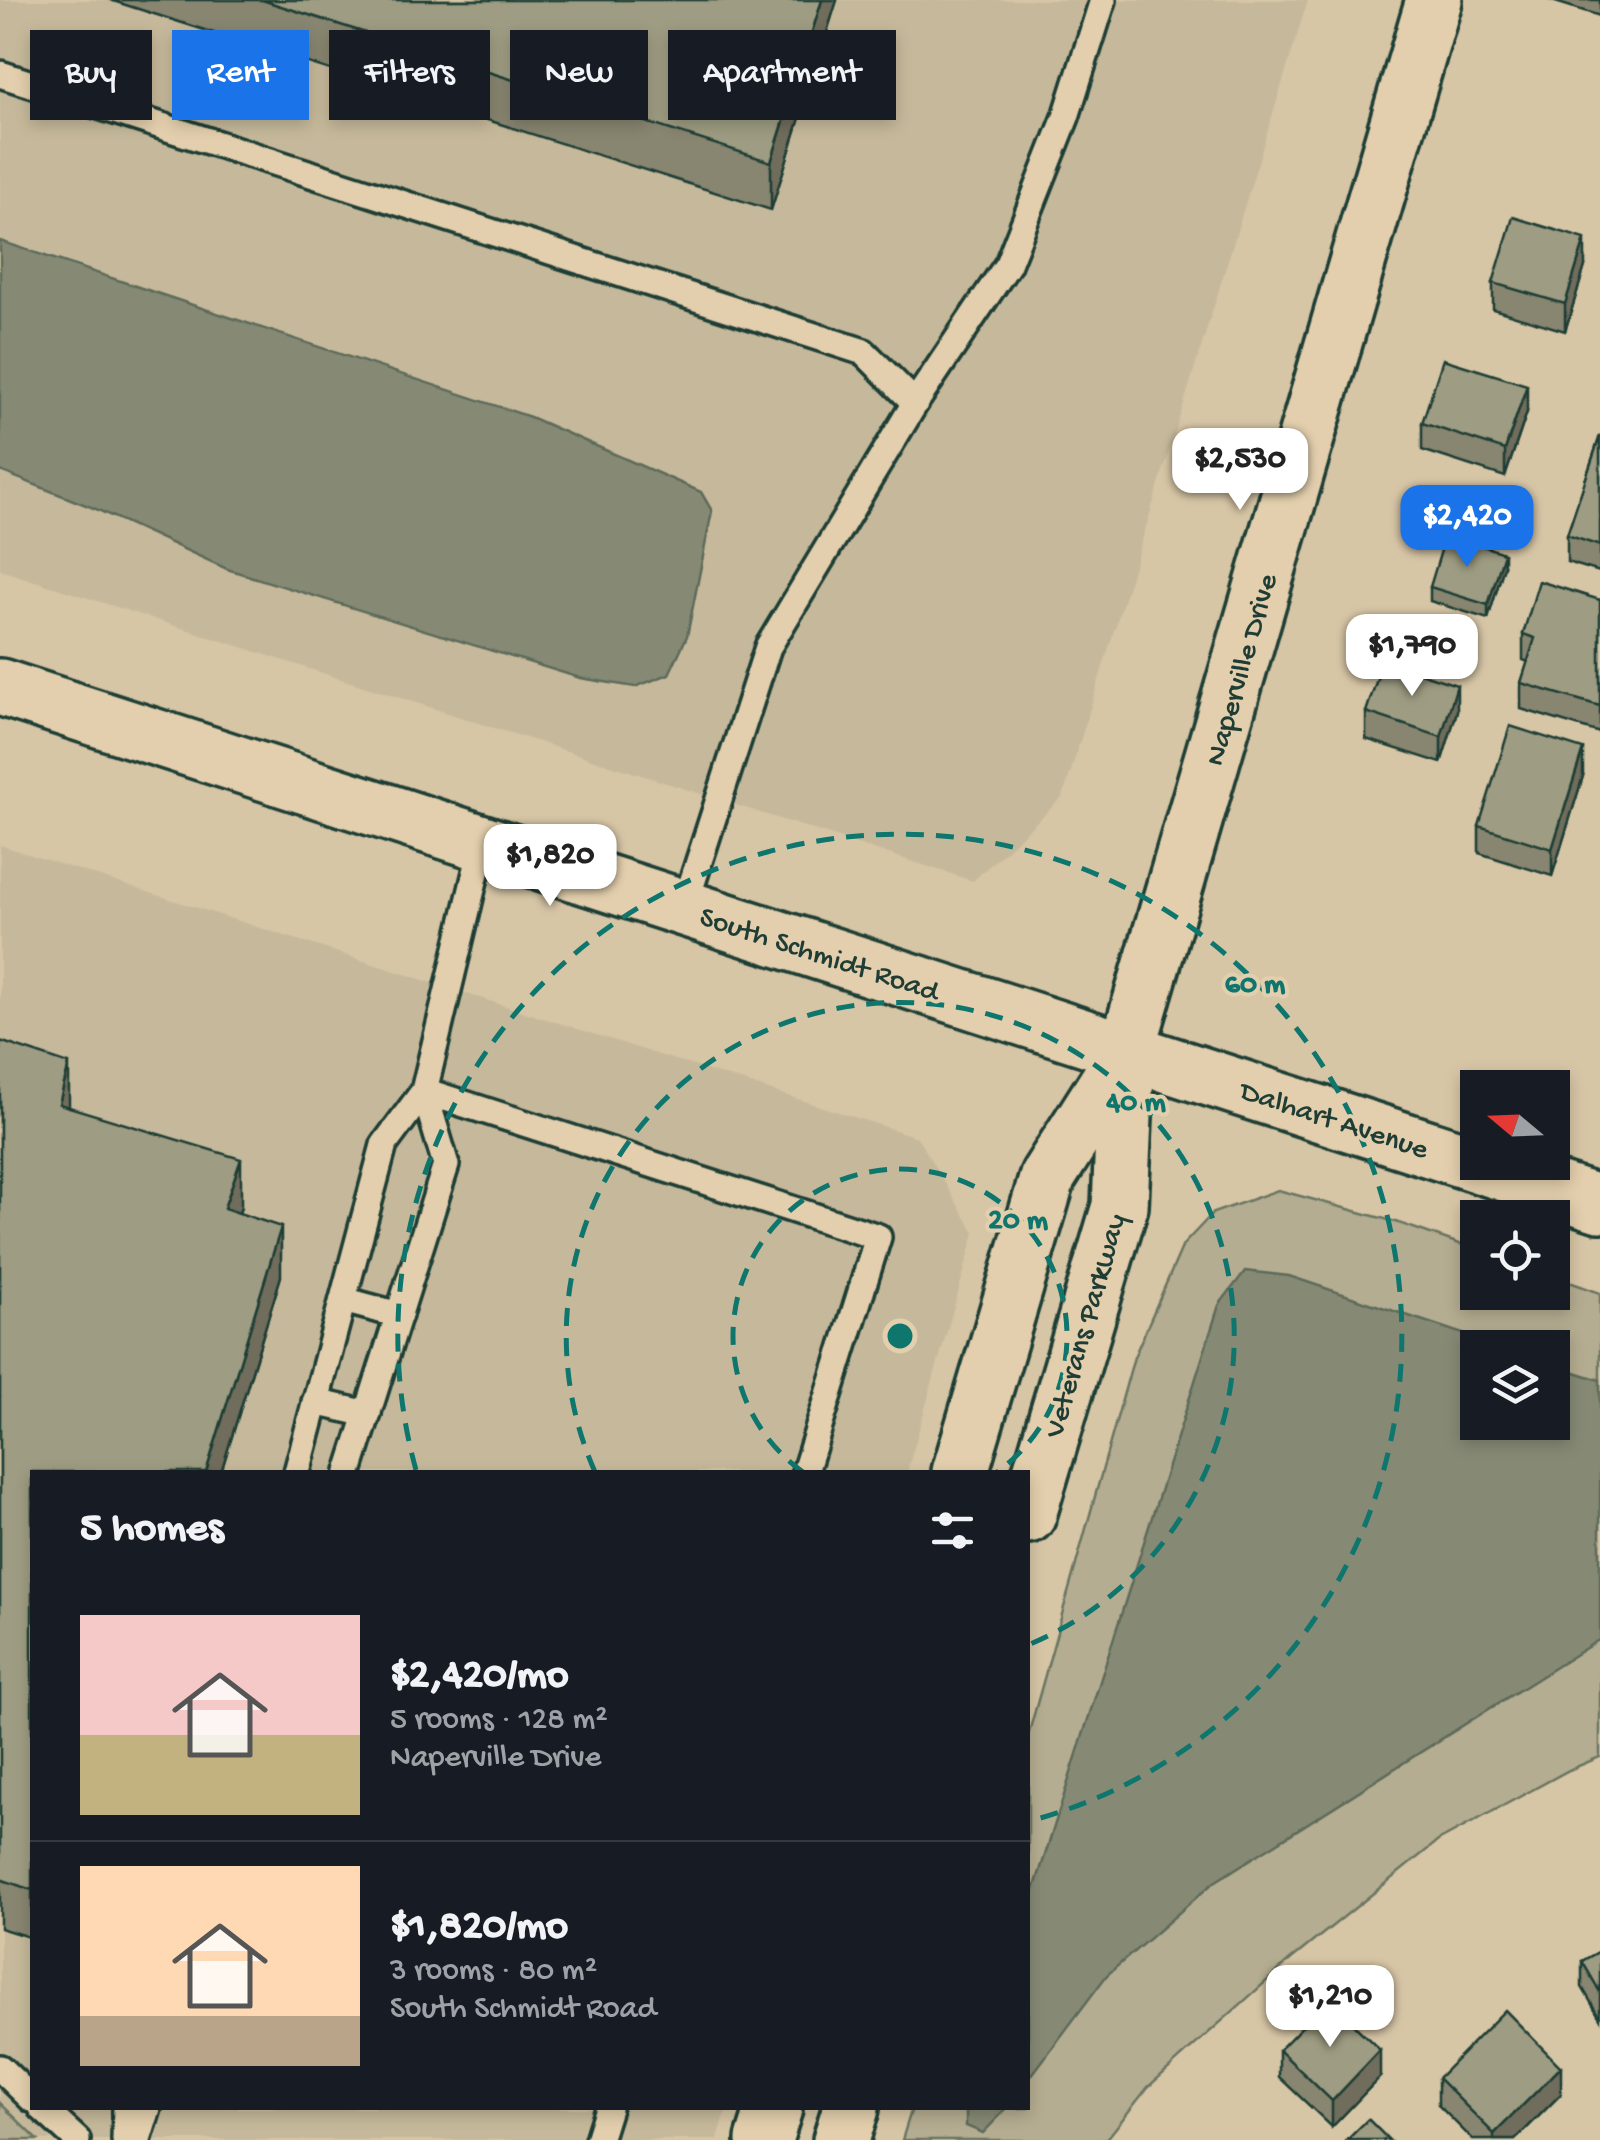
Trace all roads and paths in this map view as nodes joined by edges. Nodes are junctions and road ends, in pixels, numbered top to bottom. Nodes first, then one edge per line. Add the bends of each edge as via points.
1 (1103, 0) edge
2 (1434, 0) edge
3 (0, 74) edge
4 (915, 403) junction
5 (0, 687) edge
6 (482, 843) junction
7 (684, 908) junction
8 (1127, 1050) junction
9 (424, 1091) junction
10 (1600, 1204) edge
11 (343, 1300) junction
12 (399, 1315) junction
13 (316, 1402) junction
14 (368, 1414) junction
15 (298, 1470) edge
16 (349, 1470) edge
17 (806, 1470) edge
18 (961, 1470) edge
19 (1030, 1508) edge
20 (0, 2068) edge
21 (30, 2096) edge
22 (44, 2110) edge
23 (126, 2110) edge
24 (147, 2110) edge
25 (607, 2110) edge
26 (773, 2110) edge
27 (850, 2110) edge
28 (77, 2140) edge
29 (126, 2140) edge
30 (138, 2140) edge
31 (598, 2140) edge
32 (764, 2140) edge
33 (841, 2140) edge

1 - 4 lane via 1008,264
2 - 8 street, Naperville Drive
3 - 4 lane via 864,352
4 - 7 lane via 768,647
5 - 6 street, South Schmidt Road
6 - 7 street, South Schmidt Road
6 - 9 lane
7 - 8 street, South Schmidt Road
8 - 10 street, Dalhart Avenue
8 - 18 street via 1048,1176
8 - 19 street, Veterans Parkway via 1120,1206
9 - 11 lane via 384,1145
9 - 12 lane via 446,1165
9 - 17 lane via 878,1237
11 - 12 lane
11 - 13 lane
12 - 14 lane
13 - 14 lane
13 - 15 lane
14 - 16 lane
20 - 21 lane
22 - 28 lane
23 - 29 lane
24 - 30 lane
25 - 31 lane
26 - 32 street
27 - 33 street

